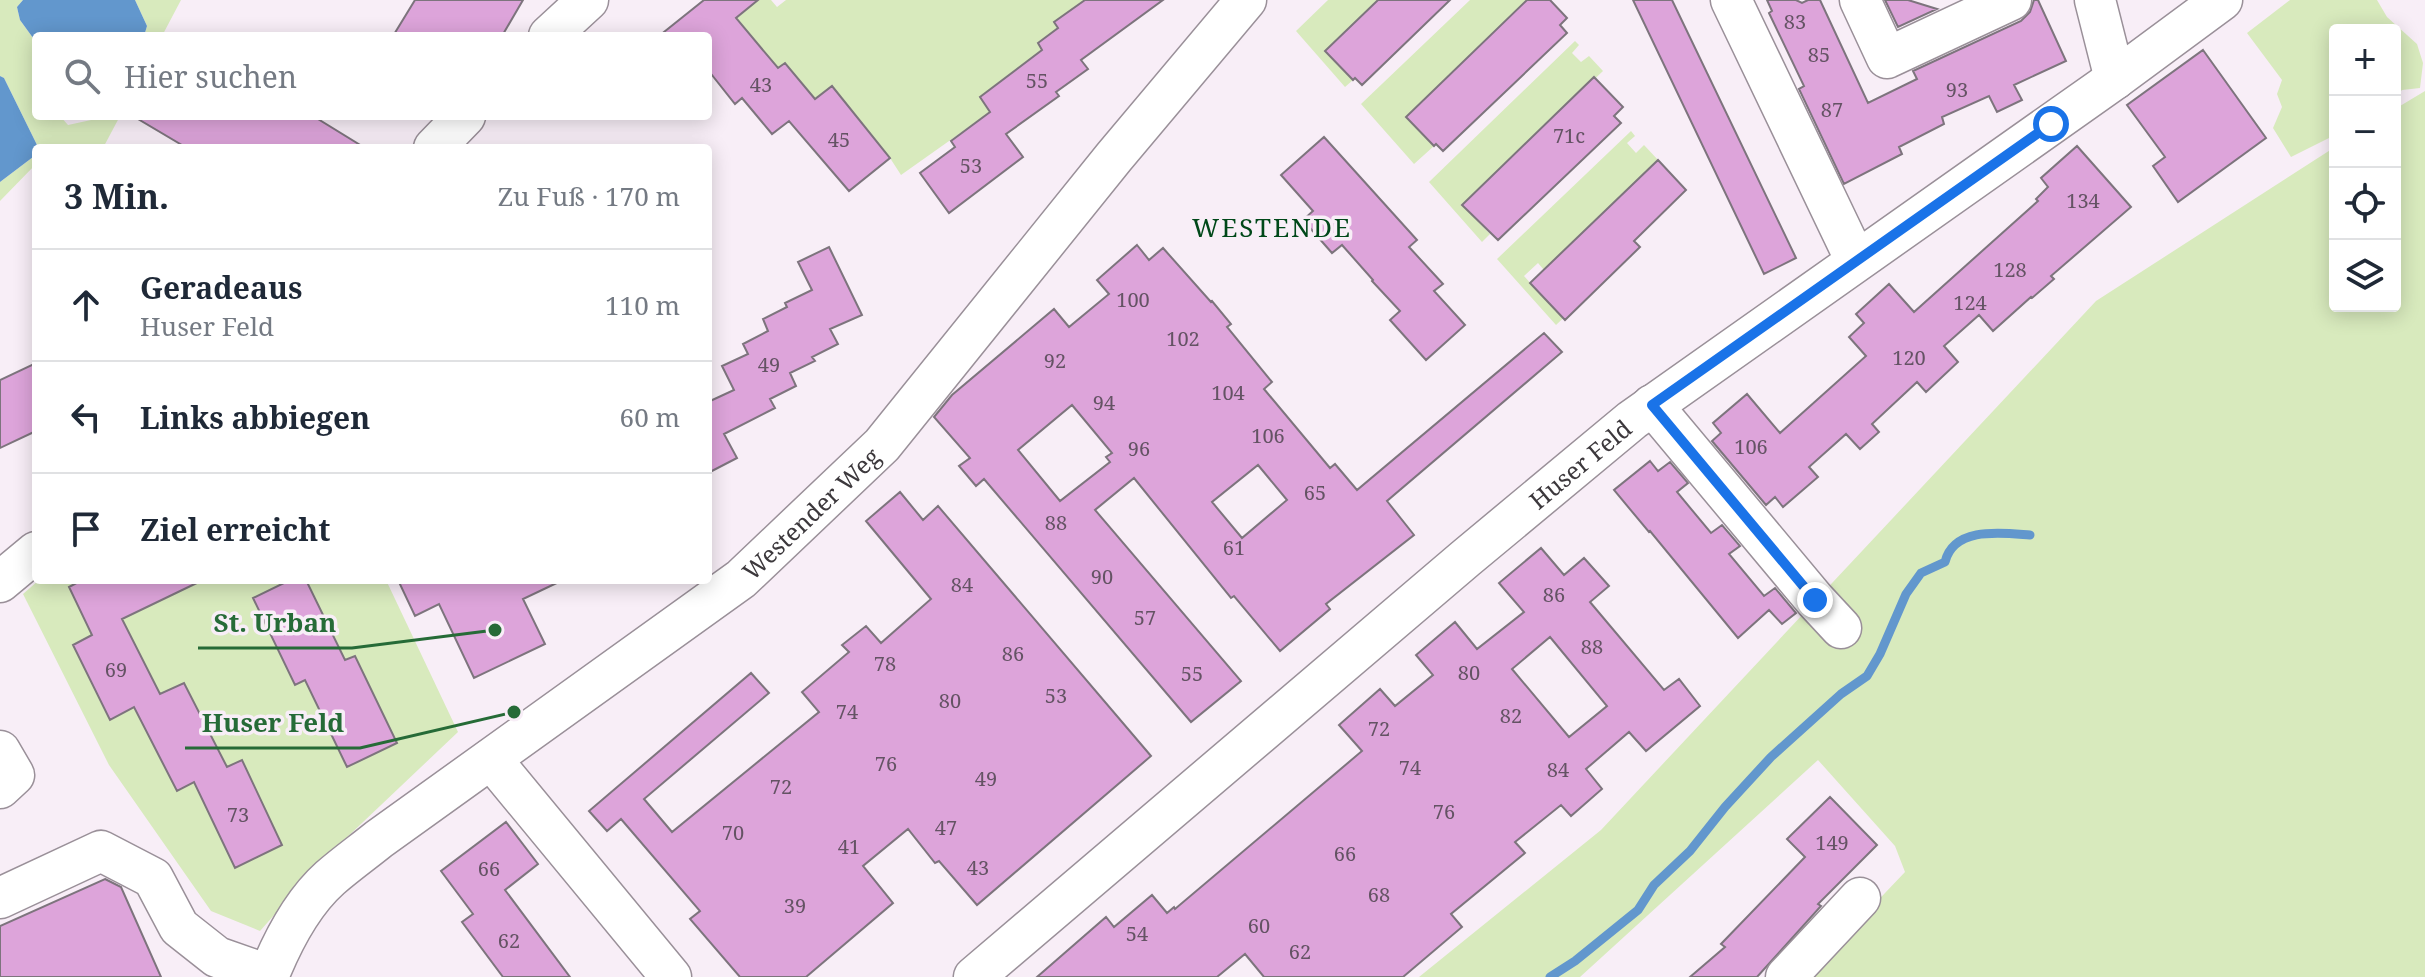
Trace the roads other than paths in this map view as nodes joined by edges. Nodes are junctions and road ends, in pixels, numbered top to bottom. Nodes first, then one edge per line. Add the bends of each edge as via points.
1 (588, 0) edge
2 (1246, 0) edge
3 (1731, 0) edge
4 (1860, 0) edge
5 (2011, 0) edge
6 (2095, 0) edge
7 (2222, 0) edge
8 (553, 32) edge
9 (2115, 79) junction
10 (461, 120) edge
11 (438, 144) edge
12 (1856, 261) junction
13 (1652, 405) junction
14 (32, 555) edge
15 (0, 582) edge
16 (1841, 628) dead end
17 (0, 751) edge
18 (491, 759) junction
19 (0, 788) edge
20 (0, 898) edge
21 (1860, 898) dead end
22 (268, 976) edge
23 (671, 977) edge
24 (974, 977) edge
25 (1786, 977) edge

1 - 8 street
2 - 18 street, Westender Weg via 882,445 741,579
3 - 12 street
4 - 5 street via 1887,58
6 - 9 street
7 - 9 street, Huser Feld
9 - 12 street, Huser Feld
10 - 11 street
12 - 13 street, Huser Feld
13 - 16 street
13 - 24 street, Huser Feld
14 - 15 street
17 - 19 street via 14,775
18 - 22 street, Westender Weg via 329,879 289,931
18 - 23 street
20 - 22 street via 101,851 153,878 179,927 217,957
21 - 25 street

